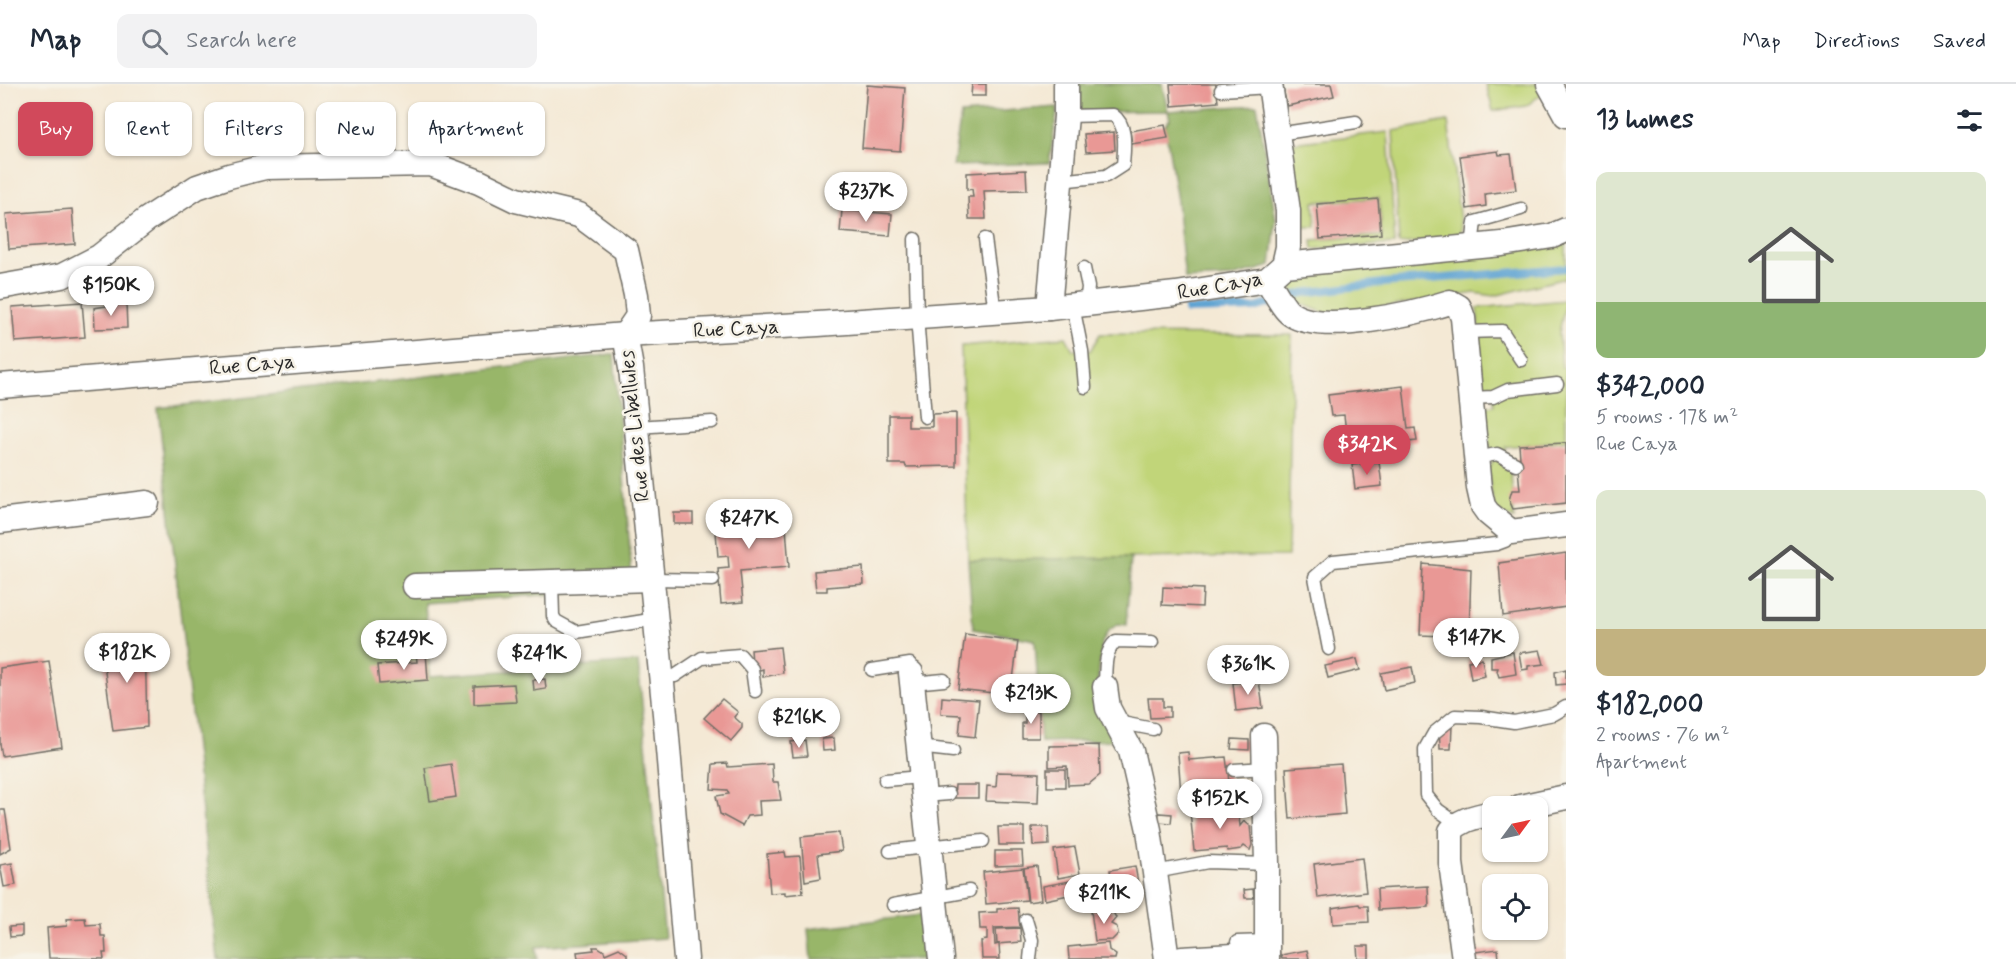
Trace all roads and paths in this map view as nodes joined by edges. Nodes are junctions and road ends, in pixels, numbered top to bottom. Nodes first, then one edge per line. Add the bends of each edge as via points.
1 (1066, 84) edge
2 (1549, 84) edge
3 (1270, 85) edge
4 (1221, 90) dead end
5 (1566, 115) edge
6 (1066, 116) junction
7 (1356, 122) dead end
8 (1278, 134) junction
9 (1060, 180) junction
10 (1521, 209) dead end
11 (1566, 230) edge
12 (915, 239) dead end
13 (985, 239) dead end
14 (1472, 246) junction
15 (1084, 268) dead end
16 (1276, 273) junction
17 (0, 287) edge
18 (1080, 305) junction
19 (1049, 308) junction
20 (996, 312) junction
21 (917, 317) junction
22 (1464, 332) junction
23 (625, 335) junction
24 (1521, 360) dead end
25 (1557, 384) dead end
26 (0, 386) edge
27 (1085, 387) dead end
28 (1472, 398) junction
29 (925, 417) dead end
30 (712, 422) dead end
31 (637, 427) junction
32 (1476, 458) junction
33 (1516, 464) dead end
34 (147, 503) dead end
35 (0, 521) edge
36 (1566, 525) edge
37 (1511, 532) junction
38 (652, 579) junction
39 (713, 580) dead end
40 (552, 582) junction
41 (415, 586) dead end
42 (656, 619) junction
43 (1152, 642) dead end
44 (1329, 649) dead end
45 (872, 670) dead end
46 (661, 677) junction
47 (911, 678) junction
48 (944, 681) dead end
49 (1105, 687) joint
50 (755, 691) dead end
51 (1566, 707) edge
52 (1117, 727) junction
53 (1154, 729) dead end
54 (1264, 736) dead end
55 (918, 747) junction
56 (953, 751) dead end
57 (1265, 768) junction
58 (1234, 770) dead end
59 (885, 780) dead end
60 (923, 787) junction
61 (949, 794) dead end
62 (1566, 797) edge
63 (1548, 801) edge
64 (1482, 815) edge
65 (1458, 824) junction
66 (983, 841) dead end
67 (929, 848) junction
68 (890, 851) dead end
69 (1267, 864) junction
70 (1155, 872) junction
71 (969, 891) dead end
72 (934, 898) junction
73 (893, 905) dead end
74 (1026, 920) dead end
75 (1237, 942) dead end
76 (1267, 951) edge
77 (686, 959) edge
78 (941, 959) edge
79 (1030, 959) edge
80 (1167, 959) edge
81 (1182, 959) edge
82 (1464, 959) edge

1 - 6 street
2 - 5 street
3 - 4 lane
3 - 8 street, Rue Caya
6 - 9 street
6 - 9 lane via 1118,118 1123,131 1123,165 1106,176
7 - 8 lane
8 - 16 street, Rue Caya via 1288,211 1288,247
9 - 19 street
10 - 14 lane via 1475,222
11 - 14 street via 1552,236
12 - 21 lane
13 - 20 lane
14 - 16 street
15 - 18 lane via 1088,287
16 - 18 street, Rue Caya via 1176,294
16 - 22 street via 1290,314 1312,321 1371,320 1450,302 1459,307
17 - 23 street, Rue des Libellules via 62,276 99,257 197,187 229,176 265,167 431,164 516,200 579,214 626,250 638,316
18 - 19 street, Rue Caya
18 - 27 lane
19 - 20 street, Rue Caya
20 - 21 street, Rue Caya
21 - 23 street, Rue Caya
21 - 29 lane
22 - 24 lane via 1502,331
22 - 28 street
23 - 26 street, Rue Caya
23 - 31 street, Rue des Libellules
25 - 28 lane
28 - 32 street
30 - 31 lane
31 - 38 street, Rue des Libellules
32 - 33 lane via 1497,454
32 - 37 street via 1483,506
34 - 35 street
36 - 37 street
37 - 44 lane via 1497,544 1333,561 1315,577
38 - 39 lane
38 - 40 street
38 - 42 street, Rue des Libellules
40 - 41 street
40 - 42 lane via 553,616 576,632
42 - 46 street, Rue des Libellules
43 - 49 lane via 1119,640 1110,647
45 - 47 lane via 910,664
46 - 50 lane via 675,676 702,658 740,655 752,669
46 - 77 street, Rue des Libellules
47 - 48 lane
47 - 55 street
49 - 52 street via 1108,708
51 - 65 lane via 1554,714 1514,722 1455,716 1434,733 1425,749 1426,795 1437,810
52 - 53 lane via 1122,723
52 - 70 street via 1131,751
54 - 57 street
55 - 56 lane
55 - 60 street
57 - 58 lane
57 - 69 street
59 - 60 lane
60 - 61 lane
60 - 67 street
62 - 63 street
64 - 65 street
65 - 82 street via 1451,831 1451,863
66 - 67 lane
67 - 68 lane
67 - 72 street
69 - 70 lane via 1208,862
69 - 76 street
70 - 80 street
71 - 72 lane
72 - 73 lane
72 - 78 street
74 - 79 lane via 1032,940
75 - 76 lane
76 - 81 street

